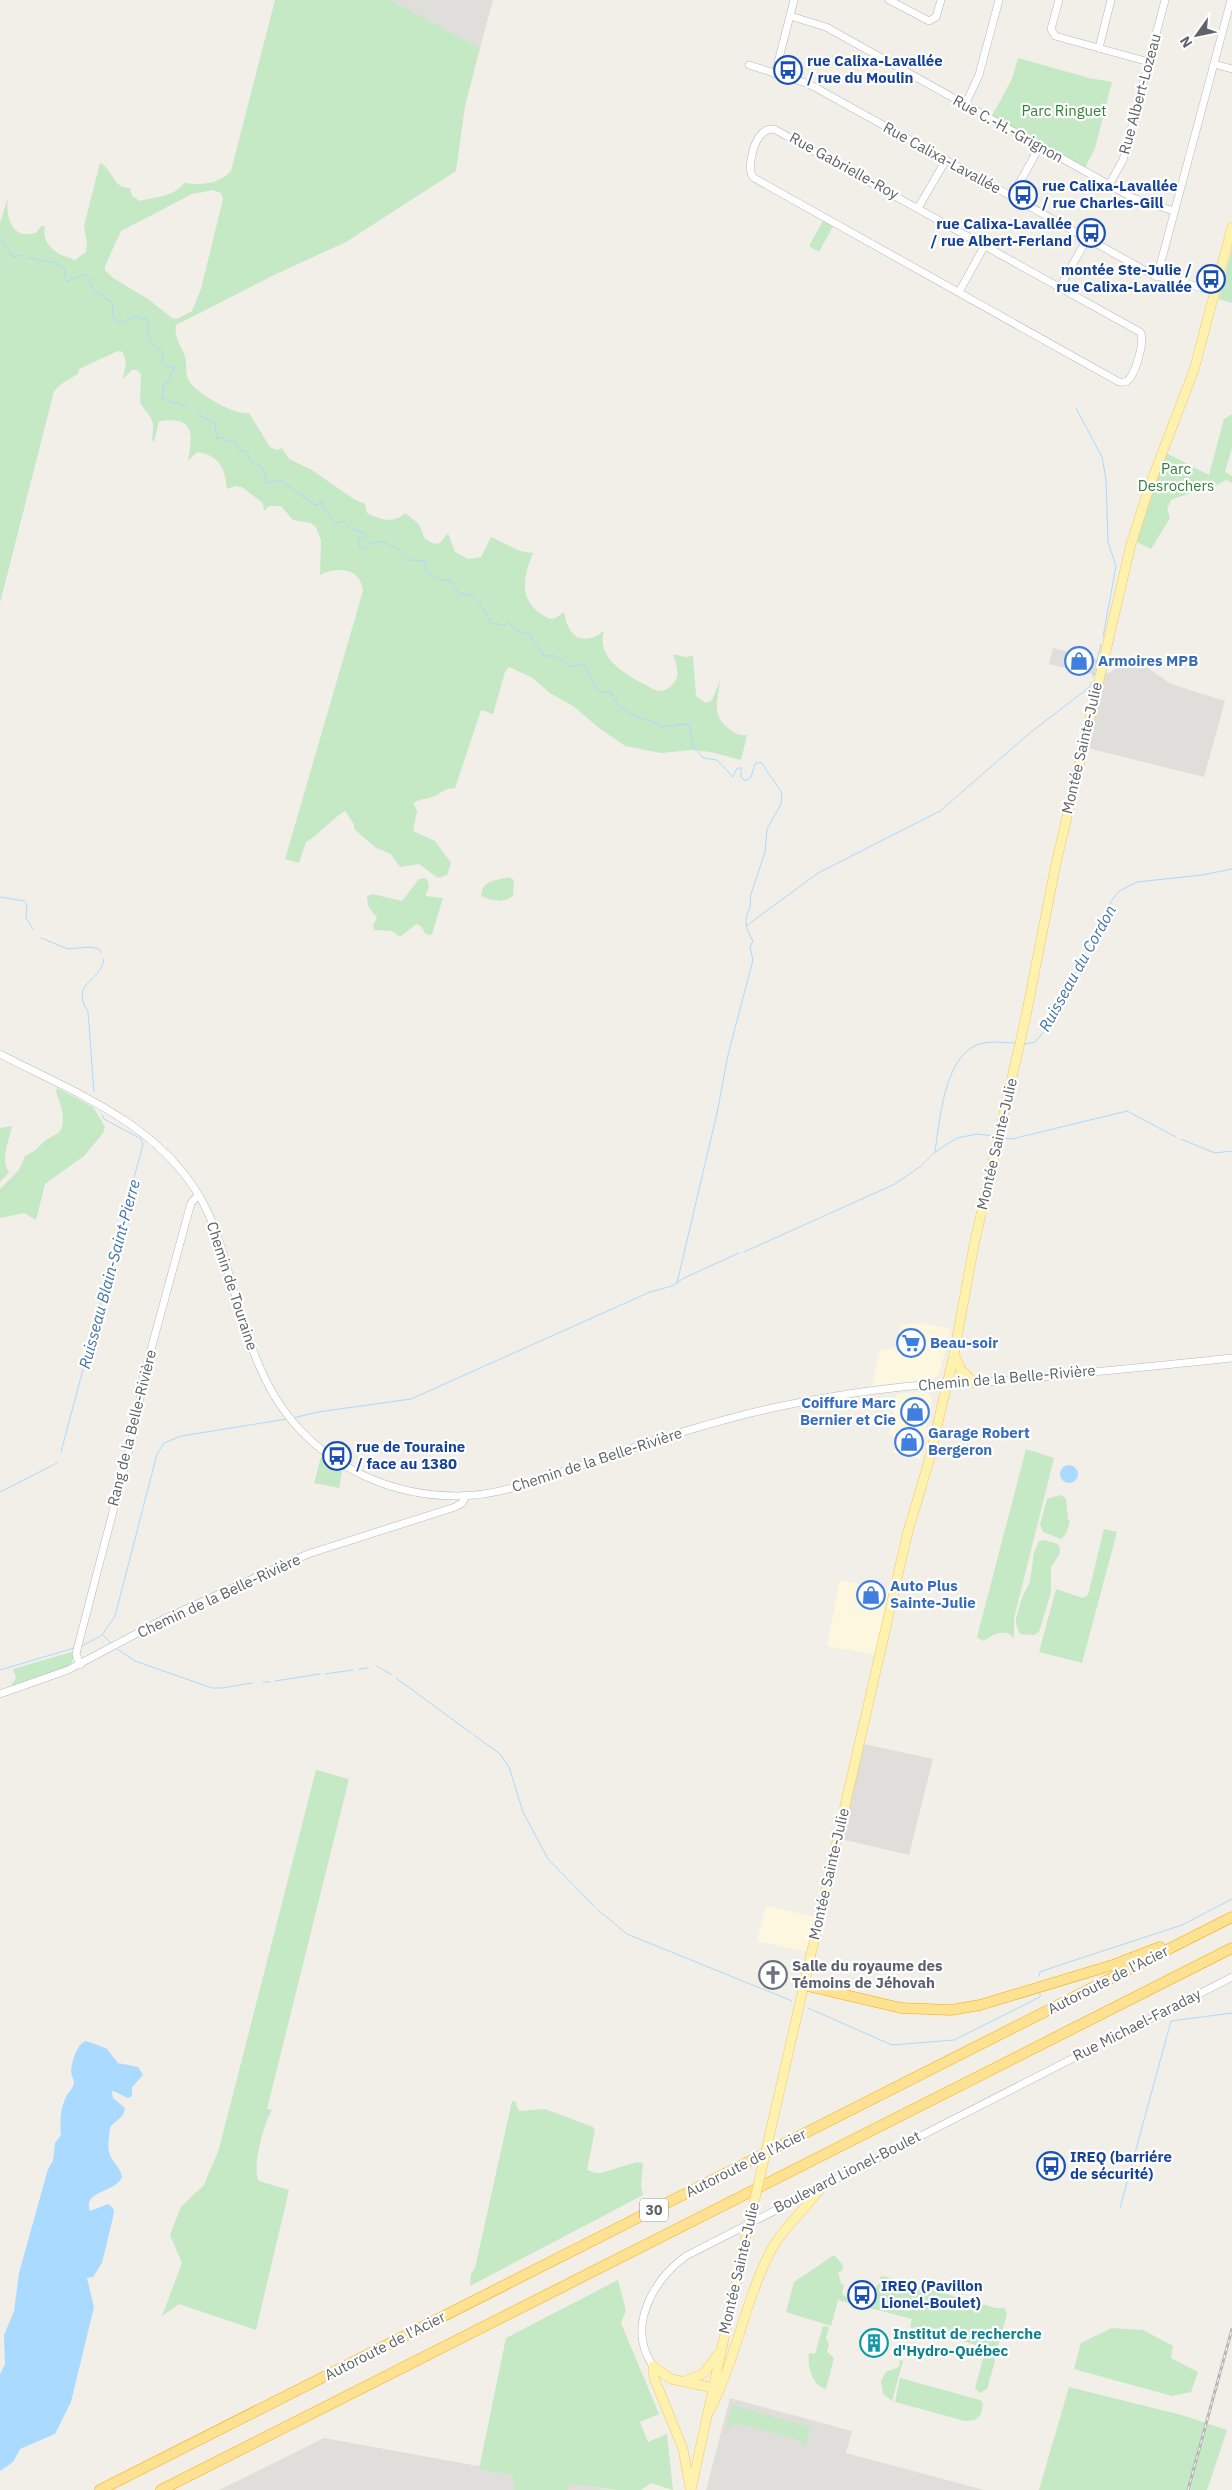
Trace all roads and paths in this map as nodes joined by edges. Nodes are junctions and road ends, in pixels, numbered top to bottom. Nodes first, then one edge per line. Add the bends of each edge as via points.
1 (794, 0) edge
2 (889, 0) edge
3 (941, 0) edge
4 (999, 0) edge
5 (1059, 0) edge
6 (1111, 0) edge
7 (1165, 0) edge
8 (1231, 0) edge
9 (790, 16) junction
10 (1099, 48) junction
11 (1149, 62) junction
12 (1214, 64) junction
13 (749, 66) dead end
14 (1232, 69) edge
15 (775, 74) junction
16 (964, 104) junction
17 (1040, 146) junction
18 (946, 160) junction
19 (1110, 185) junction
20 (1012, 196) junction
21 (918, 208) junction
22 (1174, 211) junction
23 (1232, 227) edge
24 (1087, 239) junction
25 (985, 245) junction
26 (1157, 277) junction
27 (1060, 287) junction
28 (1215, 291) junction
29 (959, 292) junction
30 (0, 1054) edge
31 (198, 1194) junction
32 (968, 1280) junction
33 (954, 1354) junction
34 (1232, 1358) edge
35 (975, 1383) junction
36 (944, 1384) junction
37 (466, 1496) junction
38 (80, 1664) junction
39 (0, 1694) edge
40 (1232, 1917) edge
41 (1208, 1929) junction
42 (1232, 1948) edge
43 (1232, 1977) edge
44 (803, 1985) junction
45 (1042, 2073) joint
46 (823, 2185) junction
47 (721, 2350) junction
48 (653, 2366) junction
49 (685, 2381) junction
50 (714, 2388) junction
51 (710, 2410) junction
52 (100, 2490) edge
53 (161, 2490) edge
54 (691, 2490) edge

1 - 9 street
2 - 3 street via 929,21 936,17
4 - 16 street via 979,76
5 - 10 street via 1051,28 1053,35
6 - 10 street
7 - 11 street, Rue Albert-Lozeau
8 - 12 street
9 - 15 street
9 - 16 street, Rue C.-H.-Grignon via 824,26
10 - 11 street
11 - 19 street, Rue Albert-Lozeau via 1123,160
12 - 14 street
12 - 22 street
13 - 15 street, Rue Calixa-Lavallée
15 - 18 street, Rue Calixa-Lavallée via 809,84
16 - 17 street, Rue C.-H.-Grignon
17 - 19 street, Rue C.-H.-Grignon
17 - 20 street
18 - 20 street, Rue Calixa-Lavallée
18 - 21 street
19 - 22 street, Rue C.-H.-Grignon via 1137,200
20 - 24 street, Rue Calixa-Lavallée
21 - 25 street, Rue Gabrielle-Roy
21 - 29 street, Rue Gabrielle-Roy via 780,130 767,130 758,138 750,168 753,178
22 - 26 street
23 - 28 main road, Montée Sainte-Julie
24 - 26 street, Rue Calixa-Lavallée
24 - 27 street
25 - 27 street, Rue Gabrielle-Roy
25 - 29 street
26 - 28 street, Rue Calixa-Lavallée
27 - 29 street, Rue Gabrielle-Roy via 1142,334 1142,345 1127,380 1118,382
28 - 32 main road, Montée Sainte-Julie via 1194,370 1131,544 1069,806
30 - 31 street, Chemin de Touraine via 134,1126 172,1159
31 - 37 street, Chemin de Touraine via 215,1229 256,1359 271,1391 294,1423 329,1455 368,1478 417,1493
31 - 38 street, Rang de la Belle-Rivière via 189,1211 144,1375 135,1427 76,1654
32 - 33 main road, Montée Sainte-Julie
32 - 36 main road, Montée Sainte-Julie
33 - 35 main road via 960,1369
33 - 36 main road, Montée Sainte-Julie
34 - 35 street, Chemin de la Belle-Rivière
35 - 36 street, Chemin de la Belle-Rivière
36 - 37 street, Chemin de la Belle-Rivière via 840,1395 759,1411 660,1439 511,1488
36 - 44 main road, Montée Sainte-Julie
37 - 38 street, Chemin de la Belle-Rivière via 462,1504 455,1507 325,1548 237,1585
38 - 39 street, Chemin de la Belle-Rivière
40 - 41 highway, Autoroute de l'Acier / 30
41 - 44 highway via 1116,1964 958,2009 924,2011 901,2008
41 - 52 highway, Autoroute de l'Acier / 30
42 - 53 highway, Autoroute de l'Acier / 30
43 - 45 street, Rue Michael-Faraday
44 - 47 main road, Montée Sainte-Julie, bridge
45 - 46 street, Boulevard Lionel-Boulet
46 - 48 street, Boulevard Lionel-Boulet via 703,2245 670,2270 651,2296 643,2319 644,2342
46 - 51 main road via 783,2231 768,2257 723,2385
47 - 49 main road via 706,2371
47 - 50 main road, Montée Sainte-Julie
48 - 49 main road via 665,2376
48 - 54 main road via 654,2378 683,2449
49 - 50 main road
50 - 51 main road
51 - 54 main road

